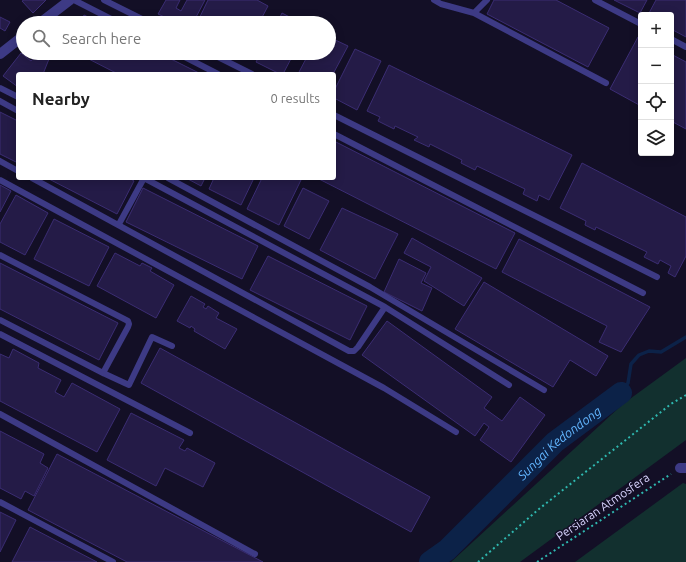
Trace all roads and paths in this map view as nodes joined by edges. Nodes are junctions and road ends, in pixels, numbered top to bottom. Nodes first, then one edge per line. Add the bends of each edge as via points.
1 (70, 0) edge
2 (74, 0) edge
3 (104, 0) edge
4 (434, 0) edge
5 (487, 0) edge
6 (595, 0) edge
7 (474, 13) junction
8 (49, 16) edge
9 (105, 16) edge
10 (136, 16) edge
11 (638, 22) edge
12 (16, 41) edge
13 (674, 41) edge
14 (686, 47) edge
15 (0, 54) edge
16 (191, 60) edge
17 (224, 60) edge
18 (214, 72) edge
19 (248, 72) edge
20 (606, 83) dead end
21 (0, 88) edge
22 (16, 96) edge
23 (0, 101) edge
24 (16, 110) edge
25 (336, 116) edge
26 (336, 135) edge
27 (0, 161) edge
28 (16, 170) edge
29 (0, 180) edge
30 (36, 180) edge
31 (143, 180) edge
32 (148, 180) edge
33 (172, 180) edge
34 (119, 224) junction
35 (0, 255) edge
36 (657, 277) dead end
37 (643, 293) dead end
38 (385, 307) junction
39 (0, 320) edge
40 (0, 334) edge
41 (172, 346) dead end
42 (103, 373) junction
43 (509, 385) dead end
44 (544, 390) dead end
45 (686, 395) edge
46 (0, 414) edge
47 (456, 432) dead end
48 (190, 433) dead end
49 (683, 468) edge
50 (0, 502) edge
51 (255, 554) dead end
52 (113, 562) edge
53 (478, 562) edge
54 (537, 562) edge

1 - 8 street
2 - 9 lane
3 - 10 lane
4 - 7 lane
5 - 7 lane
6 - 11 lane
7 - 20 lane
12 - 15 street
13 - 14 lane
16 - 18 lane
17 - 19 lane
21 - 22 lane
23 - 24 lane
25 - 36 lane
26 - 37 lane
27 - 28 lane
29 - 47 lane via 384,388
30 - 34 lane
31 - 34 lane
32 - 38 lane
33 - 44 lane via 370,287
34 - 38 lane via 349,351 354,351 358,347
35 - 42 lane via 128,321 128,327
38 - 43 lane
39 - 42 lane
40 - 48 lane
41 - 42 lane via 152,337 129,385
45 - 53 path via 671,404 539,509
46 - 51 lane
49 - 54 path, Persiaran Atmosfera via 662,478
50 - 52 lane

